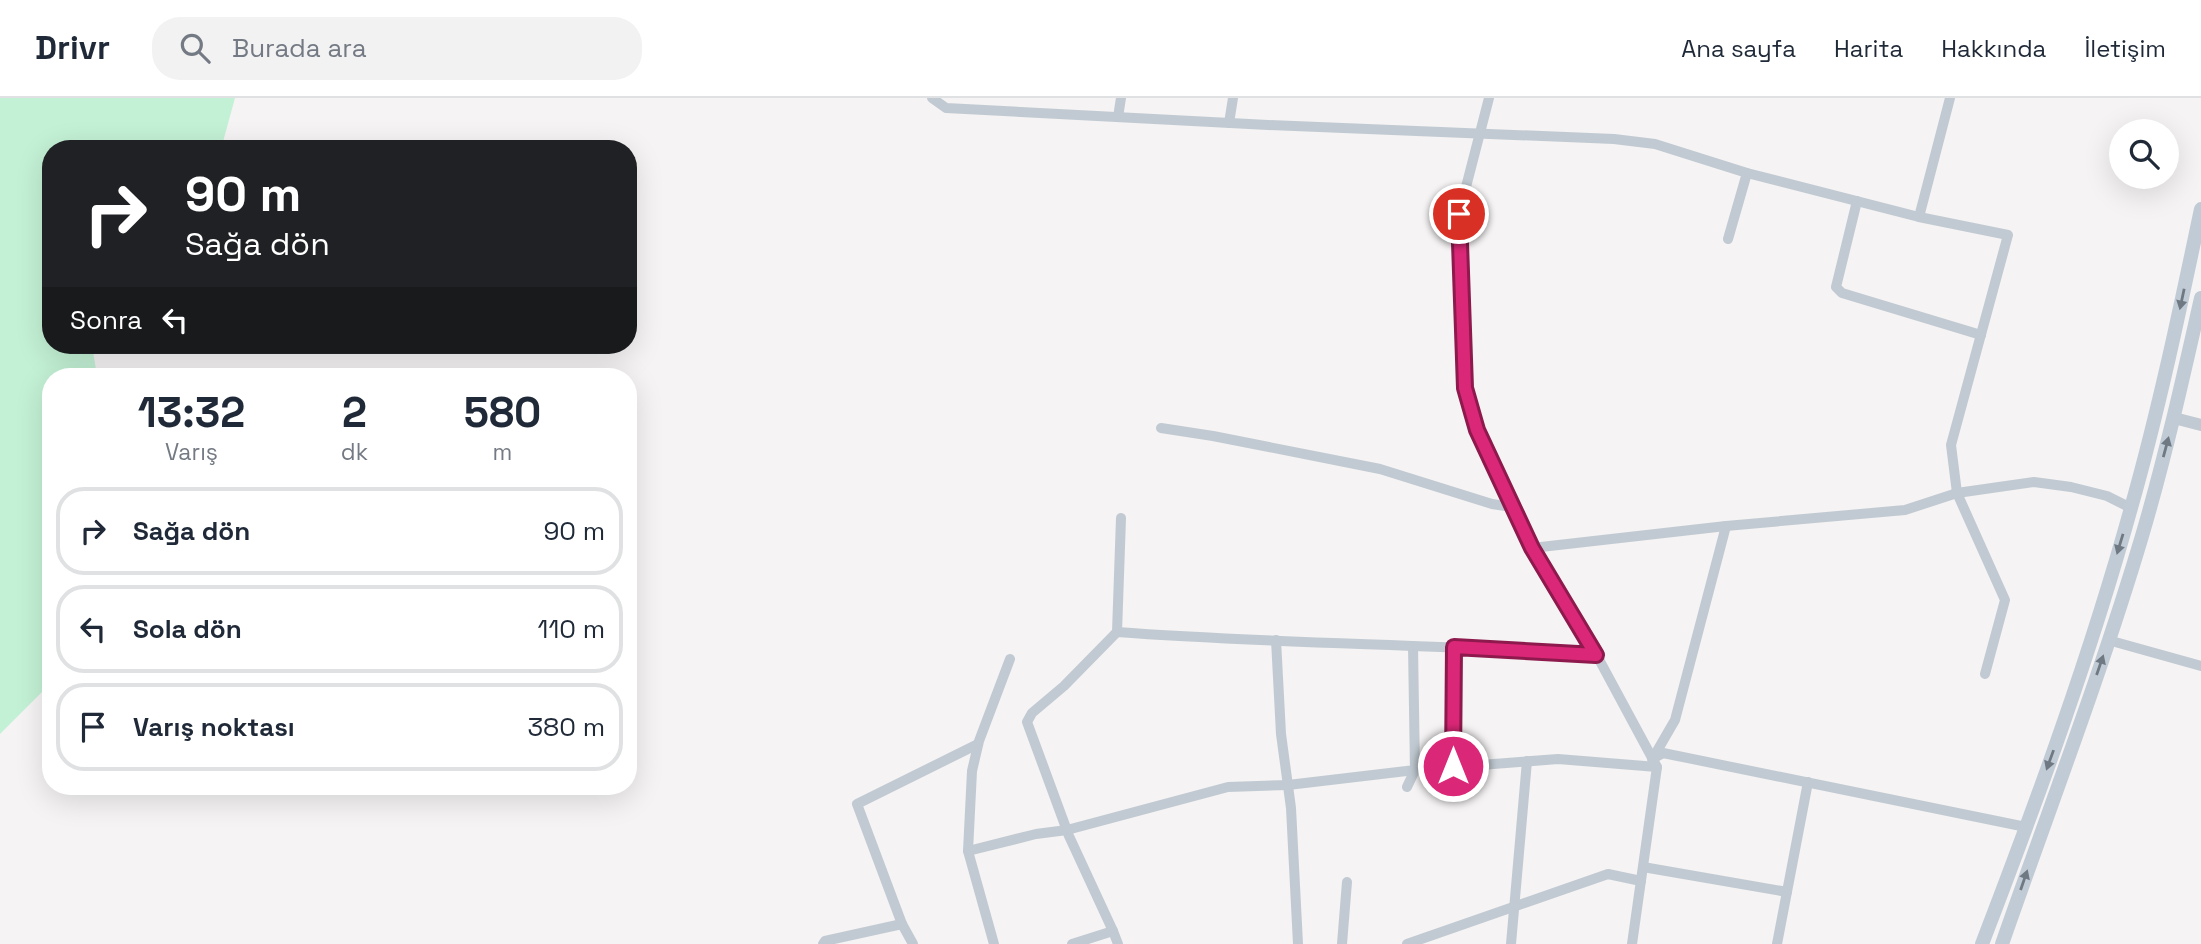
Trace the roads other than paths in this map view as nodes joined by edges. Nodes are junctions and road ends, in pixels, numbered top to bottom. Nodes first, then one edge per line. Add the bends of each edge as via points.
1 (932, 98) edge
2 (1121, 98) edge
3 (1233, 98) edge
4 (1489, 98) edge
5 (1950, 98) edge
6 (947, 103) edge
7 (1118, 117) junction
8 (1229, 123) junction
9 (1479, 135) junction
10 (1747, 173) junction
11 (1857, 201) junction
12 (2201, 209) edge
13 (1919, 217) junction
14 (1728, 239) dead end
15 (2201, 298) edge
16 (1981, 335) junction
17 (2174, 418) junction
18 (2201, 425) edge
19 (1161, 428) dead end
20 (1956, 493) junction
21 (1512, 508) junction
22 (2132, 508) junction
23 (1121, 518) dead end
24 (1726, 526) junction
25 (1532, 548) junction
26 (1117, 632) junction
27 (1276, 640) junction
28 (2108, 640) junction
29 (1413, 646) junction
30 (1454, 647) junction
31 (1596, 655) junction
32 (1010, 659) dead end
33 (2201, 666) edge
34 (1985, 674) dead end
35 (978, 744) junction
36 (1527, 761) junction
37 (1655, 763) junction
38 (1453, 766) junction
39 (1415, 770) junction
40 (1808, 782) junction
41 (1287, 785) junction
42 (1407, 787) dead end
43 (2026, 827) junction
44 (1067, 830) junction
45 (968, 851) junction
46 (1643, 867) junction
47 (1641, 881) junction
48 (1347, 882) dead end
49 (1787, 892) junction
50 (1514, 907) junction
51 (902, 923) junction
52 (1112, 931) junction
53 (823, 944) edge
54 (913, 944) edge
55 (994, 944) edge
56 (1072, 944) edge
57 (1118, 944) edge
58 (1298, 944) edge
59 (1342, 944) edge
60 (1407, 944) edge
61 (1511, 944) edge
62 (1632, 944) edge
63 (1777, 944) edge
64 (1982, 944) edge
65 (2002, 944) edge

1 - 6 street
2 - 7 street
3 - 8 street
4 - 9 street
5 - 13 street
6 - 7 street
7 - 8 street
8 - 9 street
9 - 10 street via 1655,144
9 - 21 street via 1459,214 1465,388 1477,430
10 - 11 street
10 - 14 street
11 - 13 street
11 - 16 street via 1836,287 1842,293
12 -> 22 main road via 2174,342
13 - 16 street via 2008,236
15 - 17 main road
16 - 20 street via 1951,445
17 - 18 street
28 -> 17 main road
19 - 21 street via 1380,469
20 - 22 street via 2034,482 2107,496
20 - 24 street via 1906,510
20 - 34 street via 2005,600
21 - 25 street
22 -> 43 main road via 2076,688
23 - 26 street
24 - 25 street
24 - 37 street via 1675,720
25 - 31 street
26 - 27 street
26 - 44 street via 1027,722
27 - 29 street
27 - 41 street
28 - 33 street
65 -> 28 main road
29 - 30 street
29 - 39 street
30 - 31 street
30 - 38 street
31 - 37 street
32 - 35 street
35 - 45 street
35 - 51 street via 857,804
36 - 37 street
36 - 38 street
36 - 50 street
37 - 40 street via 1663,753
37 - 46 street
38 - 39 street
39 - 41 street
39 - 42 street
40 - 43 street
40 - 49 street
41 - 44 street via 1228,787
41 - 58 street
43 - 64 main road
44 - 45 street
44 - 52 street
45 - 55 street
46 - 47 street
46 - 49 street
47 - 50 street via 1608,874
47 - 62 street
48 - 59 street
49 - 63 street
50 - 60 street
50 - 61 street
51 - 53 street
51 - 54 street
52 - 56 street
52 - 57 street

